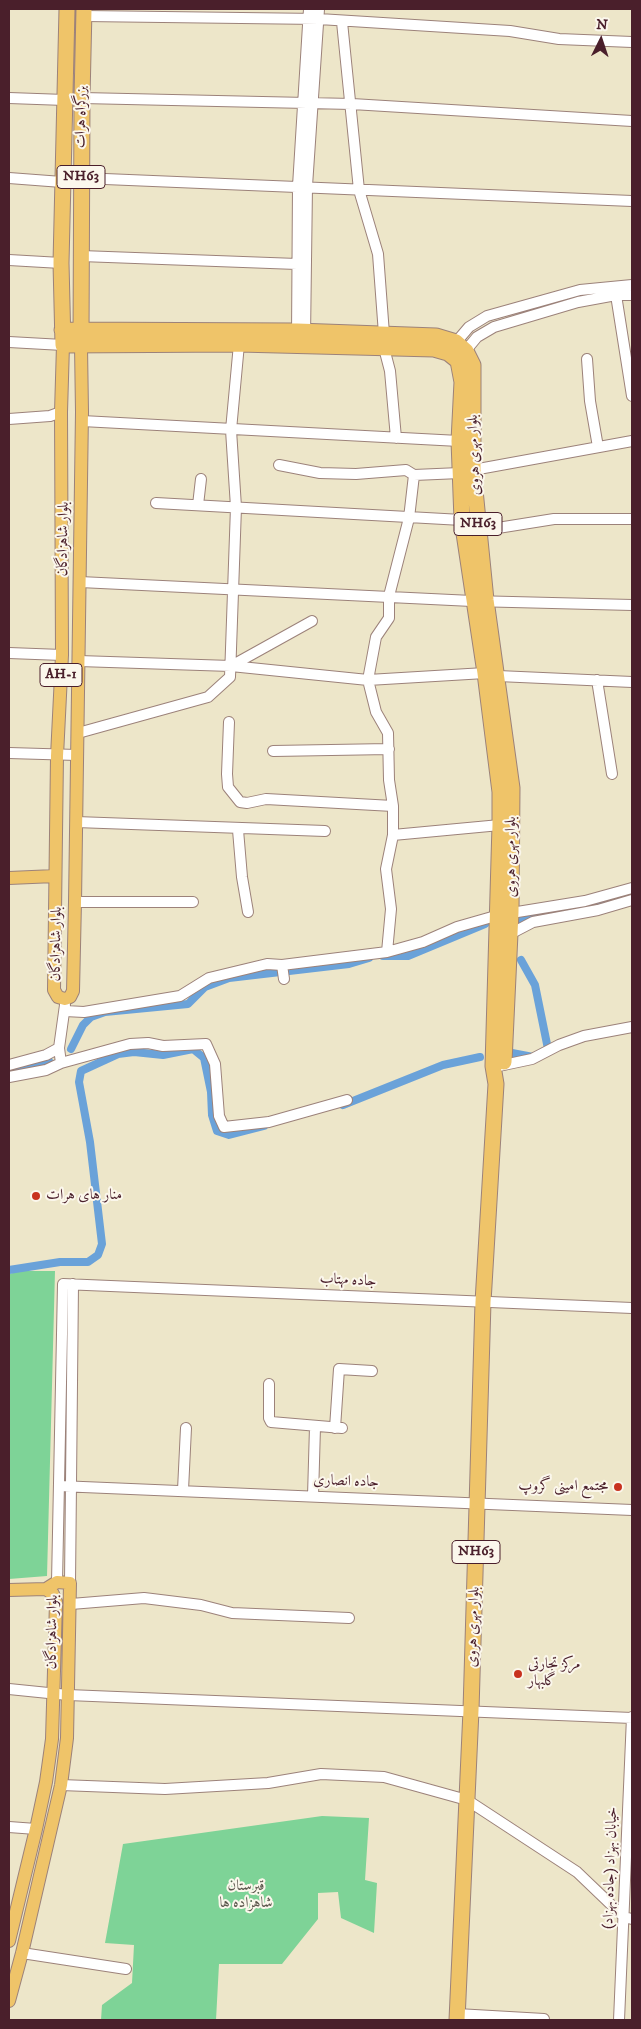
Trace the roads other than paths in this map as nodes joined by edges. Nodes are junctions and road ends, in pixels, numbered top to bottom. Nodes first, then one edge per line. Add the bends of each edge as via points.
1 (67, 9) edge
2 (309, 9) edge
3 (85, 12) edge
4 (316, 16) edge
5 (342, 22) junction
6 (632, 42) edge
7 (9, 98) edge
8 (82, 98) junction
9 (65, 100) junction
10 (308, 102) junction
11 (352, 104) junction
12 (632, 121) edge
13 (9, 178) edge
14 (81, 178) junction
15 (62, 182) junction
16 (303, 186) junction
17 (359, 190) junction
18 (632, 201) edge
19 (81, 256) junction
20 (9, 260) edge
21 (61, 263) junction
22 (297, 264) junction
23 (632, 285) edge
24 (616, 295) junction
25 (632, 295) edge
26 (63, 338) junction
27 (301, 338) junction
28 (81, 339) junction
29 (384, 341) junction
30 (9, 342) edge
31 (239, 344) junction
32 (457, 352) junction
33 (587, 360) dead end
34 (632, 396) edge
35 (61, 412) junction
36 (9, 419) edge
37 (82, 421) junction
38 (231, 430) junction
39 (396, 438) junction
40 (632, 440) edge
41 (459, 441) junction
42 (598, 447) junction
43 (279, 465) dead end
44 (467, 471) junction
45 (414, 474) junction
46 (201, 479) dead end
47 (156, 503) dead end
48 (198, 505) junction
49 (236, 507) junction
50 (409, 518) junction
51 (632, 519) edge
52 (462, 520) junction
53 (479, 531) junction
54 (80, 582) junction
55 (235, 589) junction
56 (389, 596) junction
57 (479, 600) junction
58 (632, 605) edge
59 (312, 621) dead end
60 (9, 654) edge
61 (62, 655) junction
62 (79, 661) junction
63 (231, 666) junction
64 (491, 674) junction
65 (368, 680) junction
66 (597, 680) junction
67 (632, 682) edge
68 (229, 722) dead end
69 (78, 733) junction
70 (389, 750) junction
71 (273, 751) dead end
72 (9, 753) edge
73 (77, 755) junction
74 (57, 756) junction
75 (612, 774) dead end
76 (393, 806) junction
77 (76, 822) junction
78 (500, 825) junction
79 (238, 830) junction
80 (325, 831) dead end
81 (393, 835) junction
82 (55, 876) junction
83 (9, 878) edge
84 (632, 888) edge
85 (632, 900) edge
86 (75, 902) junction
87 (193, 902) dead end
88 (248, 912) dead end
89 (505, 914) junction
90 (510, 934) junction
91 (388, 952) junction
92 (282, 965) junction
93 (284, 979) dead end
94 (65, 1005) junction
95 (632, 1026) edge
96 (59, 1048) junction
97 (61, 1063) junction
98 (9, 1065) edge
99 (498, 1066) junction
100 (9, 1077) edge
101 (347, 1100) dead end
102 (68, 1284) junction
103 (482, 1302) junction
104 (632, 1308) edge
105 (372, 1371) dead end
106 (269, 1384) dead end
107 (315, 1426) junction
108 (186, 1428) dead end
109 (59, 1486) junction
110 (70, 1486) junction
111 (183, 1490) junction
112 (313, 1496) junction
113 (478, 1503) junction
114 (632, 1510) edge
115 (70, 1583) junction
116 (52, 1585) junction
117 (9, 1590) edge
118 (72, 1604) junction
119 (349, 1618) dead end
120 (9, 1689) edge
121 (61, 1694) junction
122 (471, 1710) junction
123 (632, 1717) edge
124 (61, 1785) junction
125 (467, 1800) junction
126 (9, 1827) edge
127 (36, 1828) junction
128 (628, 1918) edge
129 (9, 1941) edge
130 (22, 1953) junction
131 (126, 1969) dead end
132 (9, 2001) edge
133 (457, 2017) edge
134 (544, 2019) dead end
135 (619, 2020) edge

1 - 9 highway, بزرگراه هرات / NH63
2 - 4 street
3 - 4 street
3 - 8 highway, بزرگراه هرات / NH63
4 - 5 street
4 - 10 street
5 - 6 street via 510,31 559,39
5 - 11 street
7 - 9 street
8 - 10 street
8 - 14 highway, بزرگراه هرات / NH63
9 - 15 highway, بزرگراه هرات / NH63
10 - 11 street
10 - 16 street
11 - 12 street
11 - 17 street
13 - 15 street
14 - 16 street
14 - 19 highway, بزرگراه هرات / NH63
15 - 21 highway, بزرگراه هرات / NH63
16 - 17 street
16 - 22 street
16 - 27 street
17 - 18 street
17 - 29 street via 378,254
19 - 22 street
19 - 28 highway, بزرگراه هرات / NH63
20 - 21 street
21 - 26 highway, بزرگراه هرات / NH63
22 - 27 street
23 - 32 street via 580,290 487,316 470,327
24 - 25 street
24 - 32 street via 578,302 494,327
24 - 34 street
26 - 28 highway
26 - 30 street
26 - 35 main road, بلوار شاهزادگان / AH-1
27 - 28 highway
27 - 29 highway
27 - 31 highway
28 - 31 highway
28 - 37 main road, بلوار شاهزادگان / AH-1
29 - 32 highway
29 - 39 street
31 - 38 street
32 - 41 highway, بلوار مهری هروی / NH63 via 462,382
32 - 44 highway, بلوار مهری هروی / NH63 via 473,365
33 - 42 street
35 - 36 street
35 - 61 main road, بلوار شاهزادگان / AH-1
37 - 38 street
37 - 54 main road, بلوار شاهزادگان / AH-1
38 - 39 street
38 - 49 street
39 - 41 street
40 - 42 street
41 - 44 highway, بلوار مهری هروی / NH63
42 - 44 street
43 - 45 street via 320,473 406,470
44 - 45 street
44 - 52 highway, بلوار مهری هروی / NH63
44 - 53 highway, بلوار مهری هروی / NH63
45 - 50 street
46 - 48 street
47 - 48 street
48 - 49 street
49 - 50 street
49 - 55 street
50 - 52 street
50 - 56 street
51 - 53 street via 554,519
52 - 57 highway, بلوار مهری هروی / NH63
53 - 57 highway, بلوار مهری هروی / NH63
54 - 55 street
54 - 62 main road, بلوار شاهزادگان / AH-1
55 - 56 street
55 - 63 street
56 - 57 street
56 - 65 street via 389,618 376,637
57 - 58 street
57 - 64 highway, بلوار مهری هروی / NH63
59 - 63 street
60 - 61 street
61 - 74 main road, بلوار شاهزادگان / AH-1
62 - 63 street
62 - 69 main road, بلوار شاهزادگان / AH-1
63 - 65 street
63 - 69 street via 230,677 208,697
64 - 65 street
64 - 66 street
64 - 78 highway, بلوار مهری هروی / NH63
64 - 89 highway, بلوار مهری هروی / NH63 via 512,788
65 - 70 street via 376,712 388,733
66 - 67 street
66 - 75 street
68 - 76 street via 226,774 228,787 240,802 266,799
69 - 73 main road, بلوار شاهزادگان / AH-1
70 - 71 street
70 - 76 street
72 - 74 street
73 - 74 street
73 - 77 main road, بلوار شاهزادگان / AH-1
74 - 82 main road, بلوار شاهزادگان / AH-1
76 - 81 street
77 - 79 street
77 - 86 main road, بلوار شاهزادگان / AH-1
78 - 81 street
78 - 89 highway, بلوار مهری هروی / NH63
79 - 80 street
79 - 88 street
81 - 91 street via 386,869 391,909
82 - 83 main road
82 - 94 main road, بلوار شاهزادگان / AH-1 via 54,990
84 - 89 street via 585,901
85 - 90 street via 533,922
86 - 87 street
86 - 94 main road, بلوار شاهزادگان / AH-1 via 72,991
89 - 90 highway, بلوار مهری هروی / NH63
89 - 91 street
89 - 99 highway, بلوار مهری هروی / NH63
90 - 99 highway, بلوار مهری هروی / NH63
91 - 92 street
92 - 93 street
92 - 94 street via 267,964 209,978 180,996 84,1012
94 - 96 street
95 - 99 street via 584,1036 532,1059
96 - 97 street
96 - 98 street
97 - 100 street via 46,1070
97 - 101 street via 130,1044 206,1044 215,1064 219,1116 224,1126 270,1122
99 - 103 highway, بلوار مهری هروی / NH63
102 - 103 street, جاده مهتاب
102 - 109 street
102 - 110 street
103 - 104 street, جاده مهتاب
103 - 113 highway, بلوار مهری هروی / NH63
105 - 107 street via 338,1369 338,1428
106 - 107 street via 271,1422
107 - 112 street
108 - 111 street
109 - 110 street, جاده انصاری
109 - 116 street
110 - 111 street, جاده انصاری
110 - 115 street
111 - 112 street, جاده انصاری
112 - 113 street, جاده انصاری
113 - 114 street, جاده انصاری
113 - 122 highway, بلوار مهری هروی / NH63
115 - 116 main road, بلوار شاهزادگان
115 - 118 main road, بلوار شاهزادگان
116 - 117 main road
116 - 121 main road, بلوار شاهزادگان via 56,1602
118 - 119 street via 144,1598 201,1605 232,1613
118 - 121 main road, بلوار شاهزادگان
120 - 121 street
121 - 122 street
121 - 124 main road, بلوار شاهزادگان via 67,1738
121 - 127 main road, بلوار شاهزادگان
122 - 123 street
122 - 125 highway, بلوار مهری هروی / NH63
123 - 128 street, خیابان بهزاد (جاده بهزاد)
124 - 125 street via 165,1789 268,1783 321,1774 384,1777
124 - 130 main road, بلوار شاهزادگان
125 - 128 street via 577,1872
125 - 133 highway, بلوار مهری هروی / NH63
126 - 127 street
127 - 129 main road, بلوار شاهزادگان
128 - 135 street, خیابان بهزاد (جاده بهزاد)
130 - 131 street
130 - 132 main road, بلوار شاهزادگان
133 - 134 street

